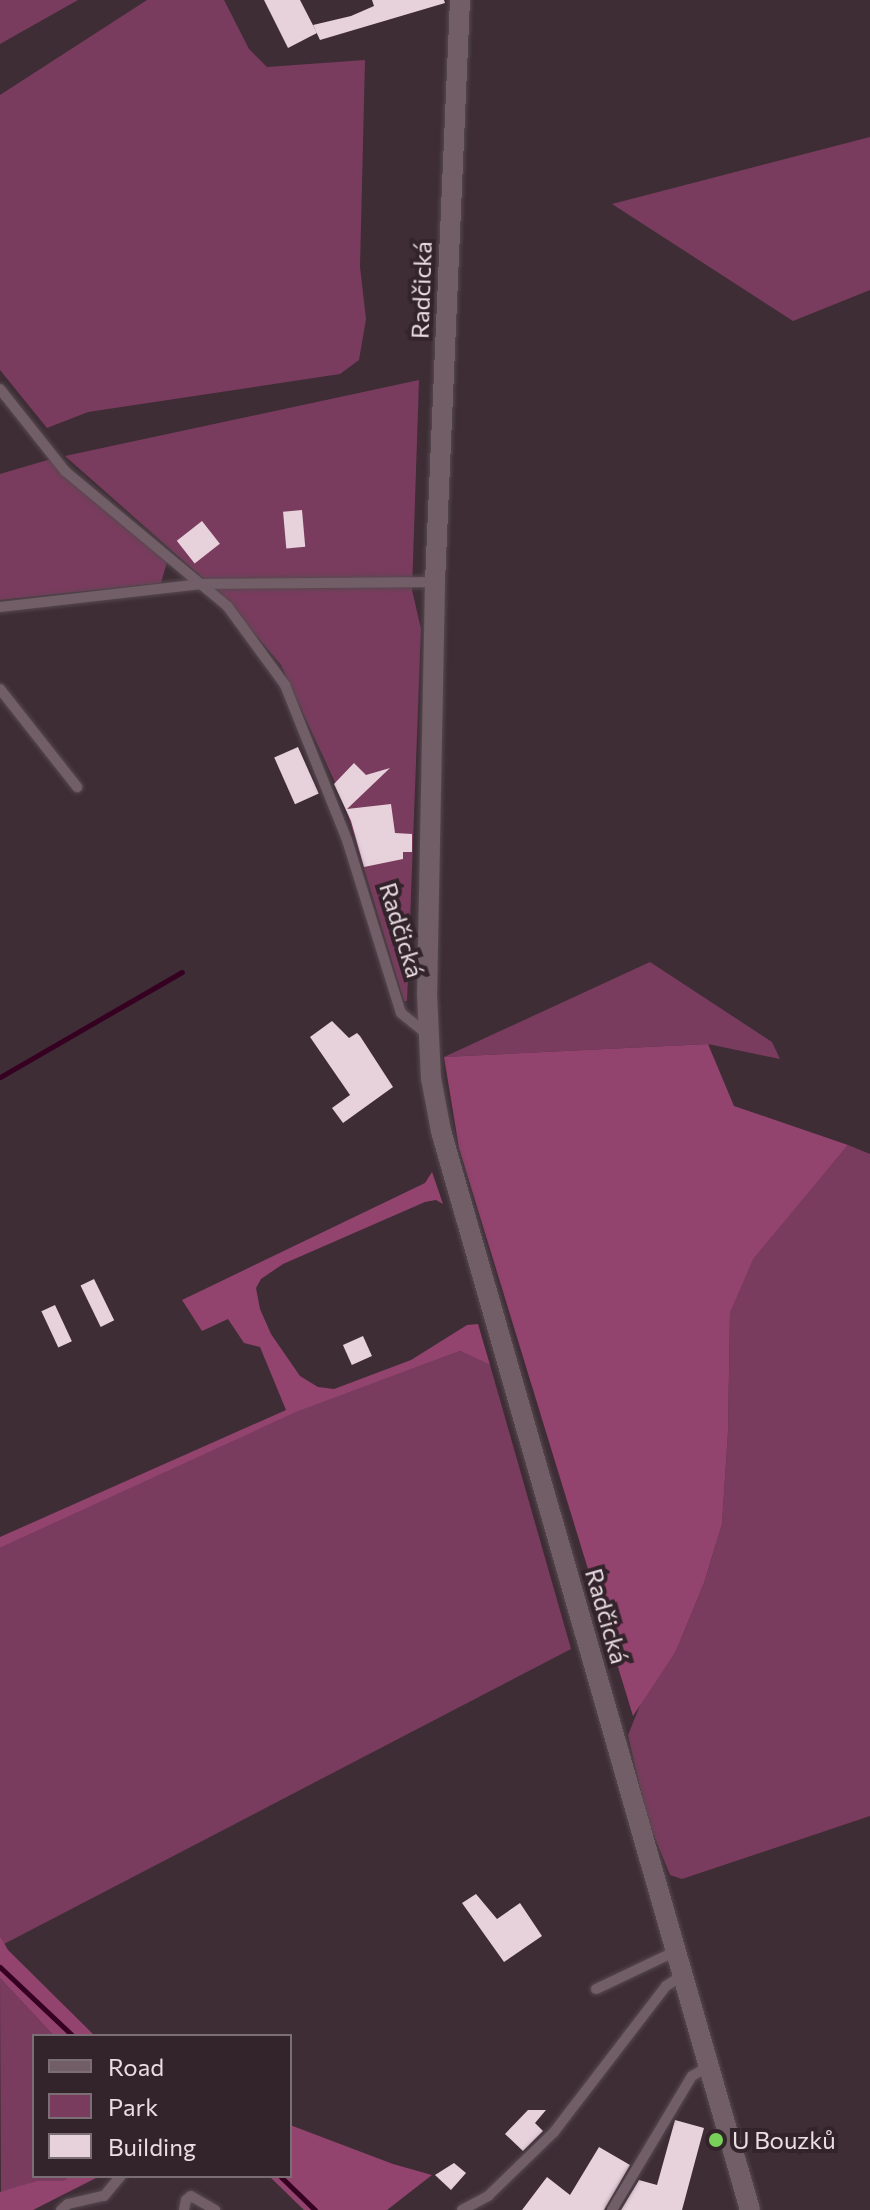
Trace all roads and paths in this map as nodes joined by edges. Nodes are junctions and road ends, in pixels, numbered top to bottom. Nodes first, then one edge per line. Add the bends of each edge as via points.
1 (460, 0) edge
2 (0, 389) edge
3 (435, 582) junction
4 (202, 584) junction
5 (0, 607) edge
6 (0, 689) edge
7 (77, 787) dead end
8 (427, 1034) junction
9 (676, 1951) junction
10 (683, 1975) junction
11 (596, 1989) dead end
12 (709, 2066) junction
13 (119, 2178) edge
14 (61, 2210) edge
15 (184, 2210) edge
16 (215, 2210) edge
17 (462, 2210) edge
18 (612, 2210) edge
19 (750, 2210) edge

1 - 3 street, Radčická
2 - 4 lane, Radčická via 65,471
3 - 4 lane
3 - 8 street, Radčická
4 - 5 lane
4 - 8 lane, Radčická via 251,636 285,685 347,840 401,1013
6 - 7 lane
8 - 9 street, Radčická via 441,1131
9 - 10 street, Radčická
9 - 11 lane
10 - 12 street, Radčická
10 - 17 lane via 666,1986 554,2132 488,2196
12 - 18 lane via 692,2076
12 - 19 street, Radčická
13 - 14 lane via 104,2196
15 - 16 lane via 191,2196

